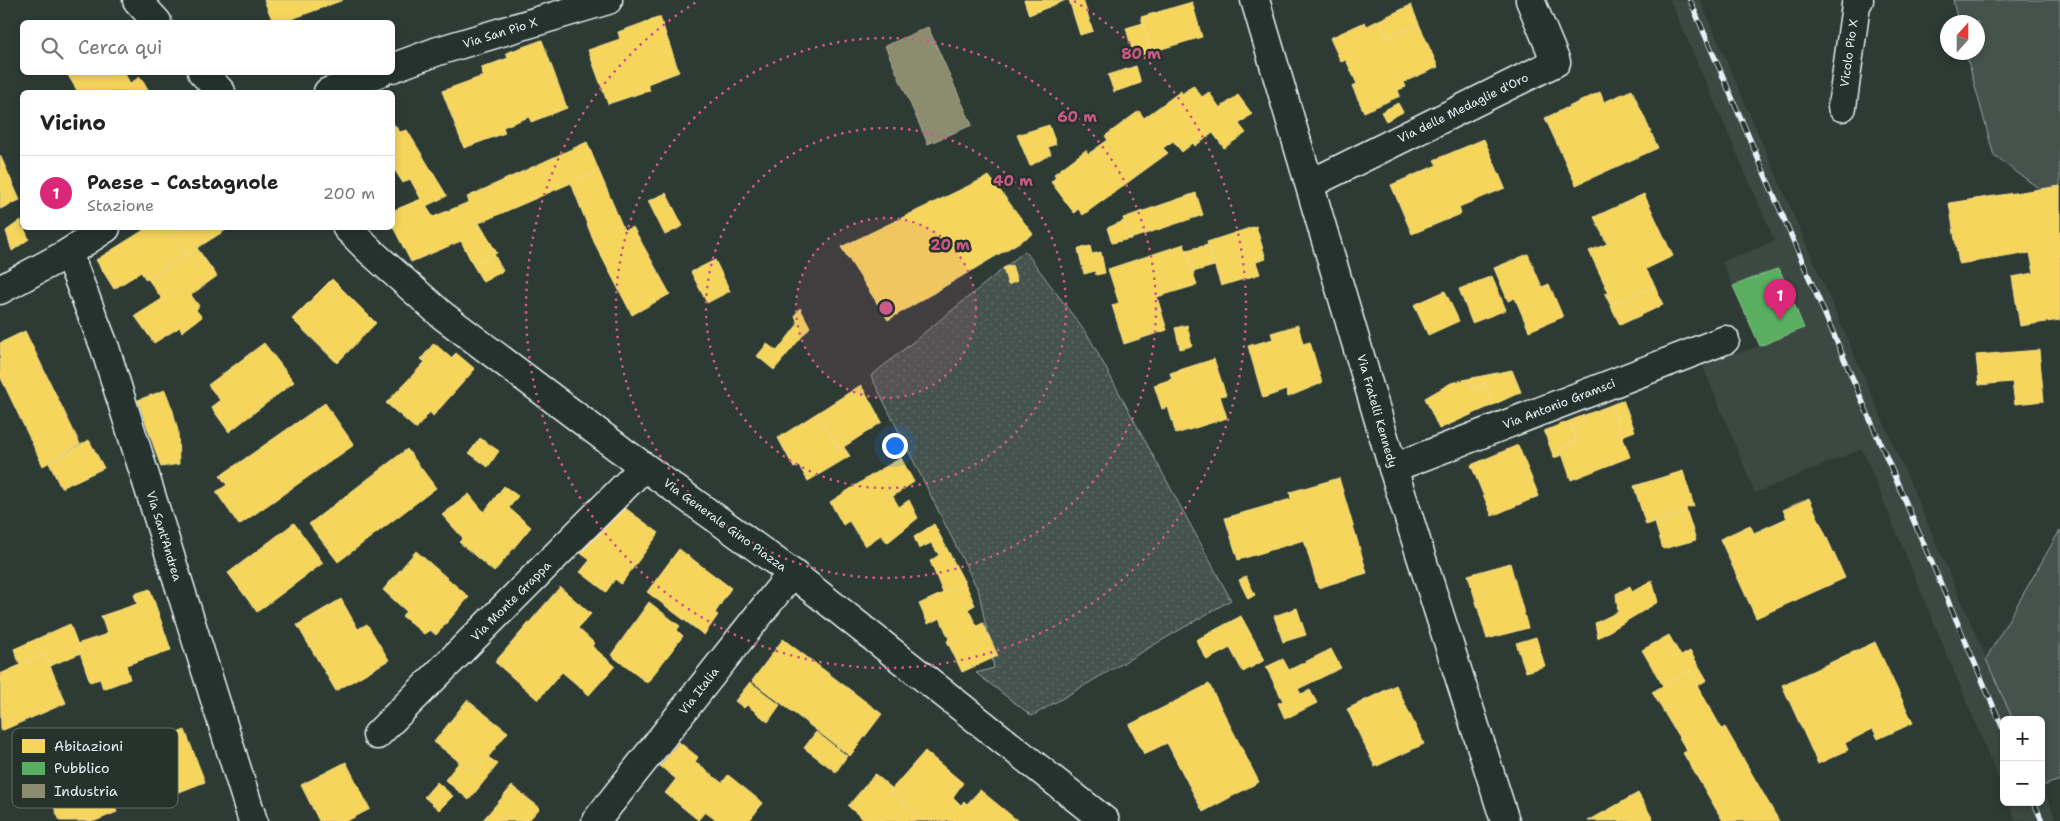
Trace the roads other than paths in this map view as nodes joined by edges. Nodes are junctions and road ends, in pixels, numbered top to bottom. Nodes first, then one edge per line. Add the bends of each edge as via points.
1 (137, 0) edge
2 (608, 0) edge
3 (1256, 0) edge
4 (1530, 0) edge
5 (1859, 0) edge
6 (155, 20) edge
7 (395, 67) edge
8 (205, 75) edge
9 (373, 75) edge
10 (219, 90) edge
11 (333, 90) edge
12 (1842, 107) dead end
13 (1310, 184) junction
14 (103, 230) edge
15 (350, 230) edge
16 (68, 253) junction
17 (0, 290) edge
18 (1725, 340) dead end
19 (644, 467) junction
20 (1394, 468) junction
21 (792, 573) junction
22 (377, 735) dead end
23 (607, 817) edge
24 (253, 821) edge
25 (1105, 821) edge
26 (1504, 821) edge

1 - 6 street
2 - 7 street, Via San Pio X
3 - 13 street, Via Fratelli Kennedy
4 - 13 street, Via delle Medaglie d'Oro via 1556,62
5 - 12 street, Vicolo Pio X
8 - 10 street
9 - 11 street
13 - 20 street, Via Fratelli Kennedy
14 - 16 street
15 - 19 street, Via Generale Gino Piazza via 442,315
16 - 17 street
16 - 24 street, Via Sant'Andrea via 105,348
18 - 20 street, Via Antonio Gramsci
19 - 21 street, Via Generale Gino Piazza
19 - 22 street, Via Monte Grappa
20 - 26 street, Via Fratelli Kennedy
21 - 23 street, Via Italia
21 - 25 street, Via Generale Gino Piazza

